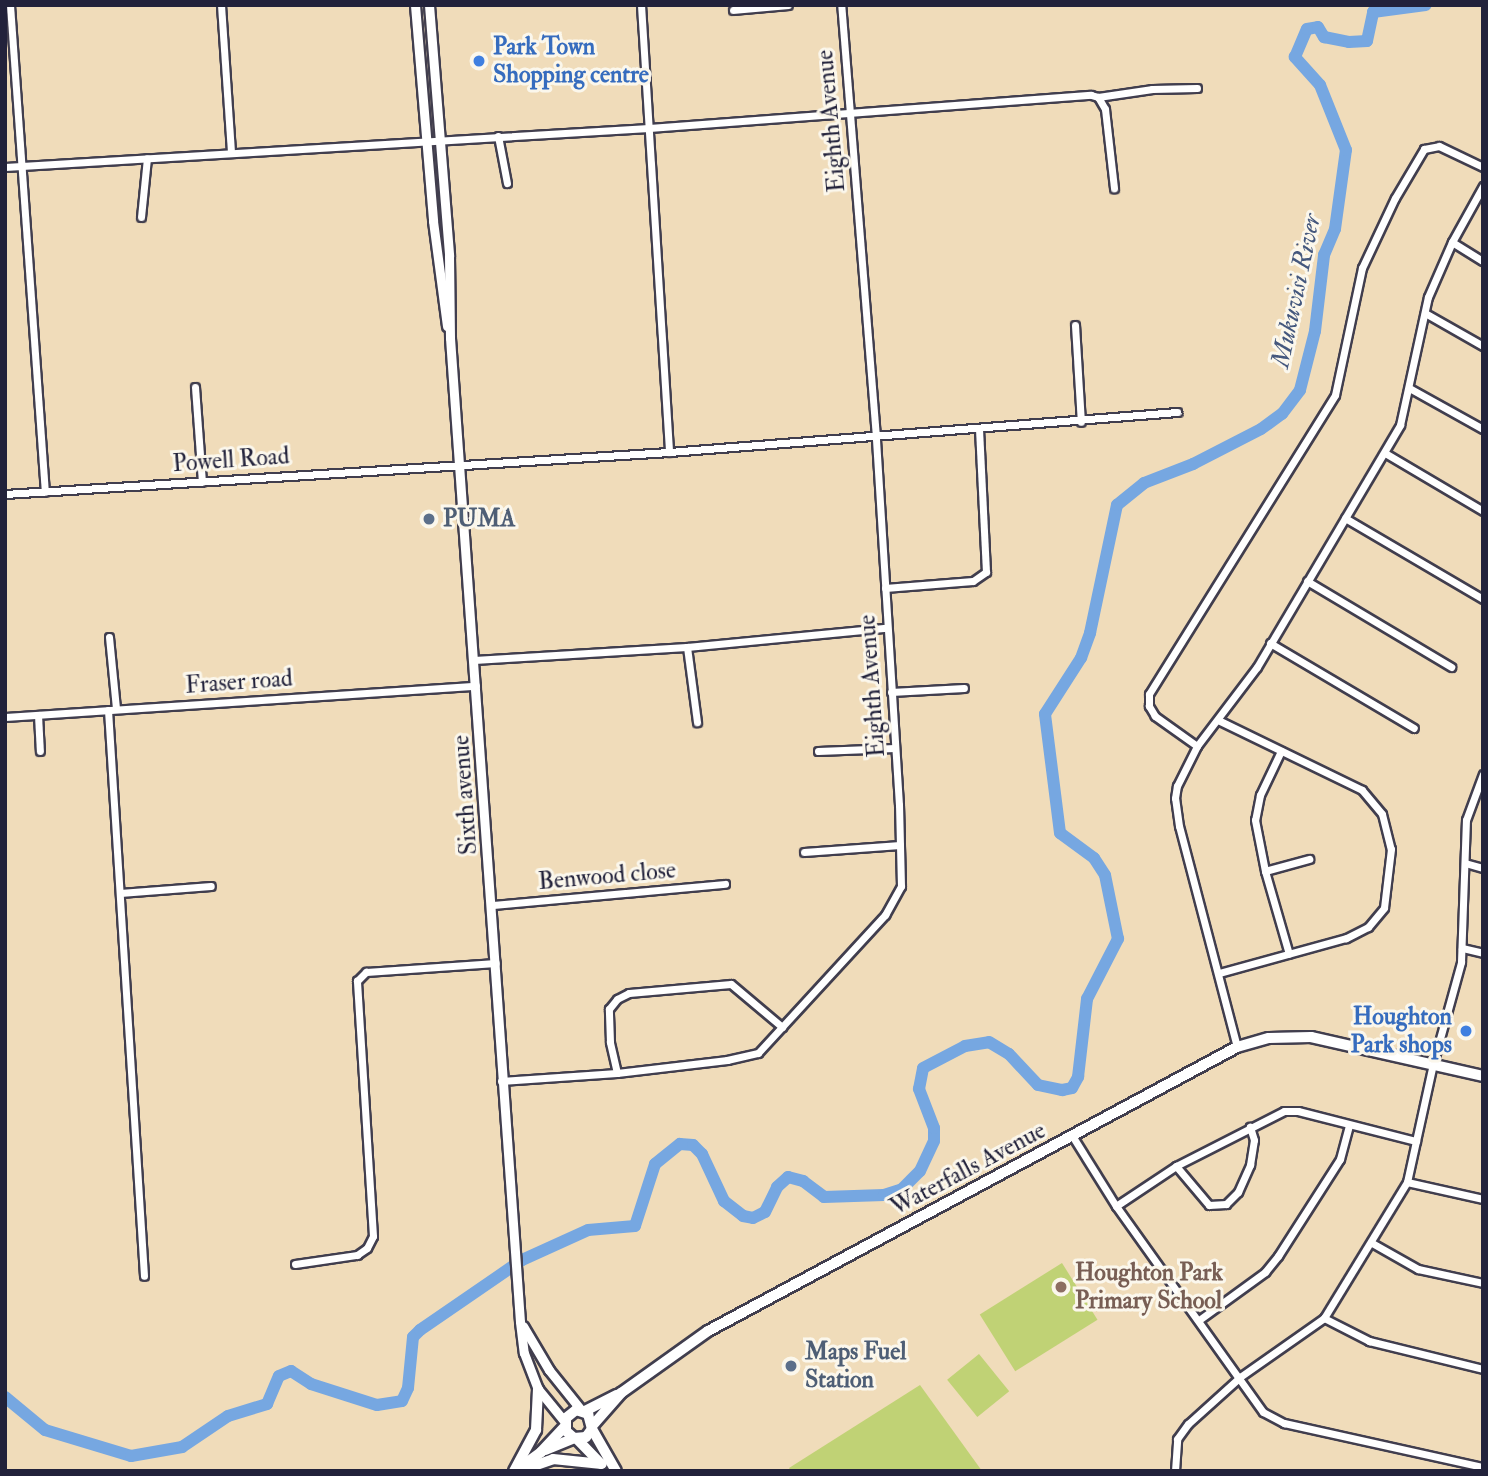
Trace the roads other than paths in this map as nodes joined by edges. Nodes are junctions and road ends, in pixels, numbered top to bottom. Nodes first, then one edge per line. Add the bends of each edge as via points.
1 (10, 5) edge
2 (221, 5) edge
3 (415, 5) edge
4 (429, 5) edge
5 (641, 5) edge
6 (788, 5) edge
7 (841, 5) edge
8 (733, 10) dead end
9 (1197, 88) dead end
10 (1098, 97) junction
11 (850, 112) junction
12 (649, 128) junction
13 (498, 135) junction
14 (440, 139) junction
15 (426, 140) junction
16 (231, 153) junction
17 (147, 158) junction
18 (21, 166) junction
19 (5, 167) edge
20 (1483, 167) edge
21 (507, 183) dead end
22 (1483, 186) edge
23 (1114, 188) dead end
24 (141, 217) dead end
25 (1452, 242) junction
26 (1483, 261) edge
27 (1425, 313) junction
28 (1075, 325) dead end
29 (450, 338) junction
30 (1483, 346) edge
31 (195, 387) dead end
32 (1411, 389) junction
33 (1177, 412) dead end
34 (1081, 422) junction
35 (979, 429) junction
36 (1483, 429) edge
37 (876, 437) junction
38 (669, 452) junction
39 (1385, 453) junction
40 (460, 465) junction
41 (202, 482) junction
42 (46, 492) junction
43 (5, 494) edge
44 (1483, 511) edge
45 (1345, 518) junction
46 (1307, 581) junction
47 (886, 588) junction
48 (1483, 599) edge
49 (886, 628) junction
50 (109, 637) dead end
51 (1270, 643) junction
52 (687, 647) junction
53 (474, 660) junction
54 (1451, 667) dead end
55 (476, 686) junction
56 (964, 688) dead end
57 (891, 692) junction
58 (112, 710) junction
59 (38, 715) junction
60 (5, 717) edge
61 (1218, 720) junction
62 (697, 722) dead end
63 (1414, 728) dead end
64 (1197, 746) junction
65 (895, 748) junction
66 (40, 751) dead end
67 (818, 751) dead end
68 (1281, 751) junction
69 (1482, 779) edge
70 (901, 845) junction
71 (804, 852) dead end
72 (1308, 859) dead end
73 (1465, 863) junction
74 (1483, 868) edge
75 (1265, 871) junction
76 (725, 884) dead end
77 (211, 886) dead end
78 (120, 893) junction
79 (493, 905) junction
80 (1462, 947) junction
81 (1483, 953) edge
82 (1289, 954) junction
83 (496, 963) junction
84 (1219, 973) junction
85 (782, 1027) junction
86 (1237, 1047) junction
87 (1433, 1064) junction
88 (617, 1073) junction
89 (1483, 1076) edge
90 (502, 1081) junction
91 (1349, 1125) junction
92 (1250, 1127) junction
93 (1073, 1137) junction
94 (1416, 1141) junction
95 (1176, 1166) junction
96 (1407, 1182) junction
97 (1483, 1199) edge
98 (1116, 1206) junction
99 (1372, 1243) junction
100 (295, 1264) dead end
101 (144, 1276) dead end
102 (1483, 1283) edge
103 (1324, 1318) junction
104 (1199, 1320) junction
105 (520, 1322) junction
106 (1483, 1369) edge
107 (1240, 1377) junction
108 (538, 1389) junction
109 (621, 1393) junction
110 (583, 1411) junction
111 (565, 1424) junction
112 (592, 1427) junction
113 (575, 1438) junction
114 (541, 1452) junction
115 (606, 1467) edge
116 (1483, 1467) edge
117 (516, 1471) edge
118 (616, 1471) edge
119 (1175, 1471) edge

1 - 18 street
2 - 16 street
3 - 15 street
4 - 14 street
5 - 12 street
6 - 8 street
7 - 11 street, Eighth Avenue
9 - 10 street
10 - 11 street
10 - 23 street via 1104,102 1110,133
11 - 12 street
11 - 37 street, Eighth Avenue
12 - 13 street
12 - 38 street
13 - 14 street
13 - 21 street
14 - 15 street
14 - 29 street
15 - 16 street
15 - 29 street via 442,305
16 - 17 street
17 - 18 street
17 - 24 street
18 - 19 street
18 - 42 street
20 - 64 street via 1439,146 1424,149 1364,261 1335,395 1149,694 1155,716
22 - 25 street
25 - 26 street
25 - 27 street
27 - 30 street
27 - 32 street
28 - 34 street
29 - 40 street, Sixth avenue
31 - 41 street
32 - 36 street
32 - 39 street
33 - 34 street, Powell Road
34 - 35 street, Powell Road
35 - 37 street, Powell Road
35 - 47 street via 986,572 973,582
37 - 38 street, Powell Road
37 - 47 street, Eighth Avenue
38 - 40 street, Powell Road
39 - 44 street
39 - 45 street
40 - 41 street, Powell Road
40 - 53 street, Sixth avenue
41 - 42 street, Powell Road
42 - 43 street, Powell Road
45 - 46 street
45 - 48 street
46 - 51 street
46 - 54 street
47 - 49 street, Eighth Avenue
49 - 52 street
49 - 57 street, Eighth Avenue
50 - 58 street
51 - 61 street
51 - 63 street
52 - 53 street
52 - 62 street
53 - 55 street, Sixth avenue
55 - 58 street, Fraser road
55 - 79 street, Sixth avenue
56 - 57 street
57 - 65 street, Eighth Avenue
58 - 59 street, Fraser road
58 - 78 street
59 - 60 street, Fraser road
59 - 66 street
61 - 64 street
61 - 68 street
64 - 84 street via 1177,786 1176,812
65 - 67 street
65 - 70 street, Eighth Avenue
68 - 75 street via 1257,807
68 - 82 street via 1362,790 1382,814 1391,849 1387,892 1377,920 1358,934
69 - 73 street via 1466,820
70 - 71 street
70 - 85 street, Eighth Avenue via 902,880 885,915
72 - 75 street
73 - 74 street
73 - 80 street
75 - 82 street
76 - 79 street, Benwood close
77 - 78 street
78 - 101 street
79 - 83 street, Sixth avenue
80 - 81 street
80 - 87 street
82 - 84 street
83 - 90 street, Sixth avenue
83 - 100 street via 366,972 356,985 373,1236 357,1255
84 - 86 street
85 - 88 street, Eighth Avenue via 762,1050 750,1056
85 - 88 street via 731,985 629,993 609,1009
86 - 87 main road, Waterfalls Avenue via 1297,1036
86 - 93 main road, Waterfalls Avenue
87 - 89 main road, Waterfalls Avenue
87 - 94 street
88 - 90 street, Eighth Avenue
90 - 105 street, Sixth avenue
91 - 92 street via 1284,1111
91 - 94 street
91 - 104 street via 1340,1159 1278,1256 1265,1272
92 - 95 street
92 - 95 street via 1254,1140 1250,1165 1238,1192 1226,1204 1209,1205
93 - 98 street
93 - 109 main road, Waterfalls Avenue via 708,1331
94 - 96 street
95 - 98 street
96 - 97 street
96 - 99 street
98 - 104 street
99 - 102 street via 1418,1269
99 - 103 street
103 - 106 street via 1369,1341
103 - 107 street
104 - 107 street
105 - 108 street, Sixth avenue via 524,1353
105 - 110 street via 549,1370
107 - 116 street via 1263,1412 1284,1423
107 - 119 street via 1177,1439
108 - 111 street, Sixth avenue
108 - 117 main road via 536,1430
109 - 110 main road, Waterfalls Avenue
109 - 112 main road, Waterfalls Avenue
110 - 111 main road via 572,1412
110 - 112 main road via 591,1417
111 - 113 main road
111 - 114 main road
112 - 113 main road via 586,1437
112 - 118 main road
113 - 114 main road
113 - 115 main road
114 - 117 main road
115 - 117 main road via 553,1459

